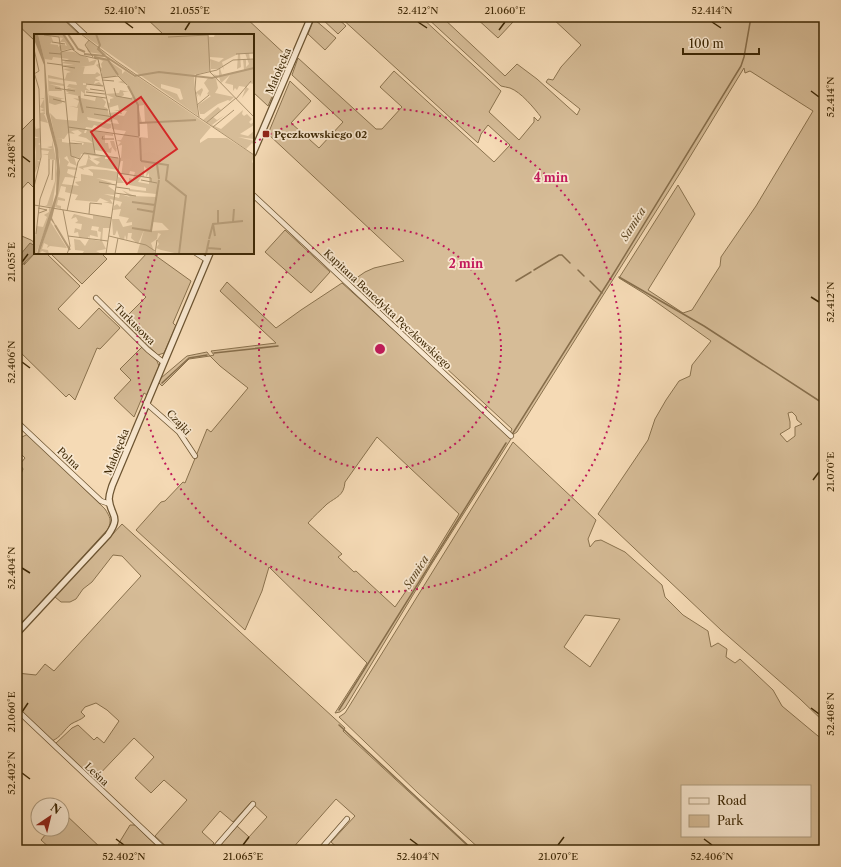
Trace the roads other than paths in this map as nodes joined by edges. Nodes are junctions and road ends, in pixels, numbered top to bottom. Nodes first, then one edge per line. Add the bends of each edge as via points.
1 (66, 17) edge
2 (311, 17) edge
3 (84, 34) edge
4 (254, 151) edge
5 (254, 196) edge
6 (197, 254) edge
7 (209, 254) edge
8 (206, 260) junction
9 (96, 298) dead end
10 (163, 362) junction
11 (146, 402) junction
12 (17, 422) edge
13 (511, 436) dead end
14 (195, 456) dead end
15 (110, 504) junction
16 (17, 633) edge
17 (17, 710) edge
18 (253, 804) dead end
19 (347, 819) dead end
20 (165, 850) edge
21 (213, 850) edge
22 (320, 850) edge

1 - 3 street
2 - 4 street, Małołęcka
5 - 13 street, Kapitana Benedykta Pęczkowskiego
6 - 8 street
7 - 8 street, Małołęcka
8 - 10 street, Małołęcka
9 - 10 street, Turkusowa
10 - 11 street, Małołęcka
11 - 14 street, Czajki via 179,432
11 - 15 street, Małołęcka via 112,486
12 - 15 street, Polna via 101,501
15 - 16 street, Małołęcka via 115,517 110,532
17 - 20 street, Leśna
18 - 21 street
19 - 22 street

